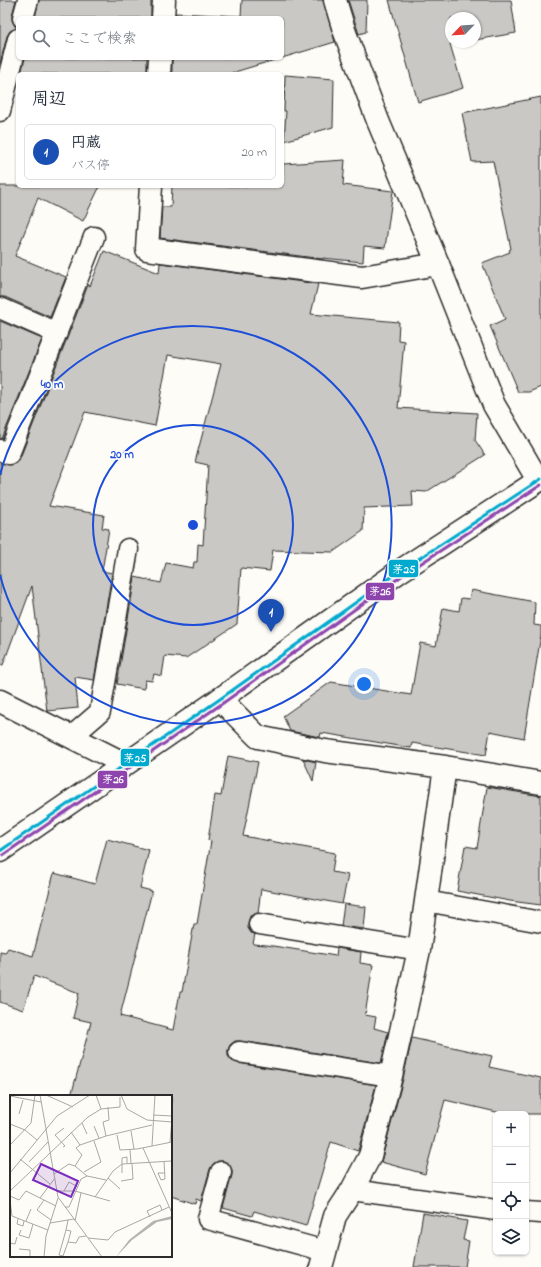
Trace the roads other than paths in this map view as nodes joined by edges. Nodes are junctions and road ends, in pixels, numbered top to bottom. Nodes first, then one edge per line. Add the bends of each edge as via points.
1 (28, 0) edge
2 (164, 0) edge
3 (335, 0) edge
4 (24, 16) edge
5 (163, 16) edge
6 (16, 47) edge
7 (160, 60) edge
8 (159, 72) edge
9 (0, 111) edge
10 (151, 188) edge
11 (94, 236) dead end
12 (438, 264) junction
13 (0, 308) edge
14 (57, 333) junction
15 (0, 450) edge
16 (540, 479) edge
17 (128, 549) dead end
18 (220, 699) junction
19 (0, 701) edge
20 (71, 737) junction
21 (125, 764) junction
22 (445, 767) junction
23 (541, 782) edge
24 (0, 851) edge
25 (426, 901) junction
26 (541, 922) edge
27 (259, 924) dead end
28 (419, 950) junction
29 (240, 1052) dead end
30 (391, 1076) junction
31 (221, 1172) dead end
32 (352, 1190) junction
33 (493, 1210) edge
34 (529, 1212) edge
35 (541, 1213) edge
36 (323, 1259) edge

1 - 4 lane
2 - 5 street
3 - 12 street via 378,121
6 - 9 lane
7 - 8 street
10 - 12 street via 147,249 362,278
11 - 14 lane
12 - 16 street via 494,405
13 - 14 lane
14 - 15 lane via 9,454
16 - 18 street via 400,571
17 - 20 lane via 100,712
18 - 21 street
18 - 22 street via 258,737 325,751
19 - 20 street
20 - 21 street
21 - 24 street
22 - 23 street
22 - 25 street
25 - 26 lane
25 - 28 street
27 - 28 lane
28 - 30 street
29 - 30 lane
30 - 32 street via 370,1156
31 - 36 lane via 208,1220
32 - 33 lane
32 - 36 street via 335,1216
34 - 35 lane

